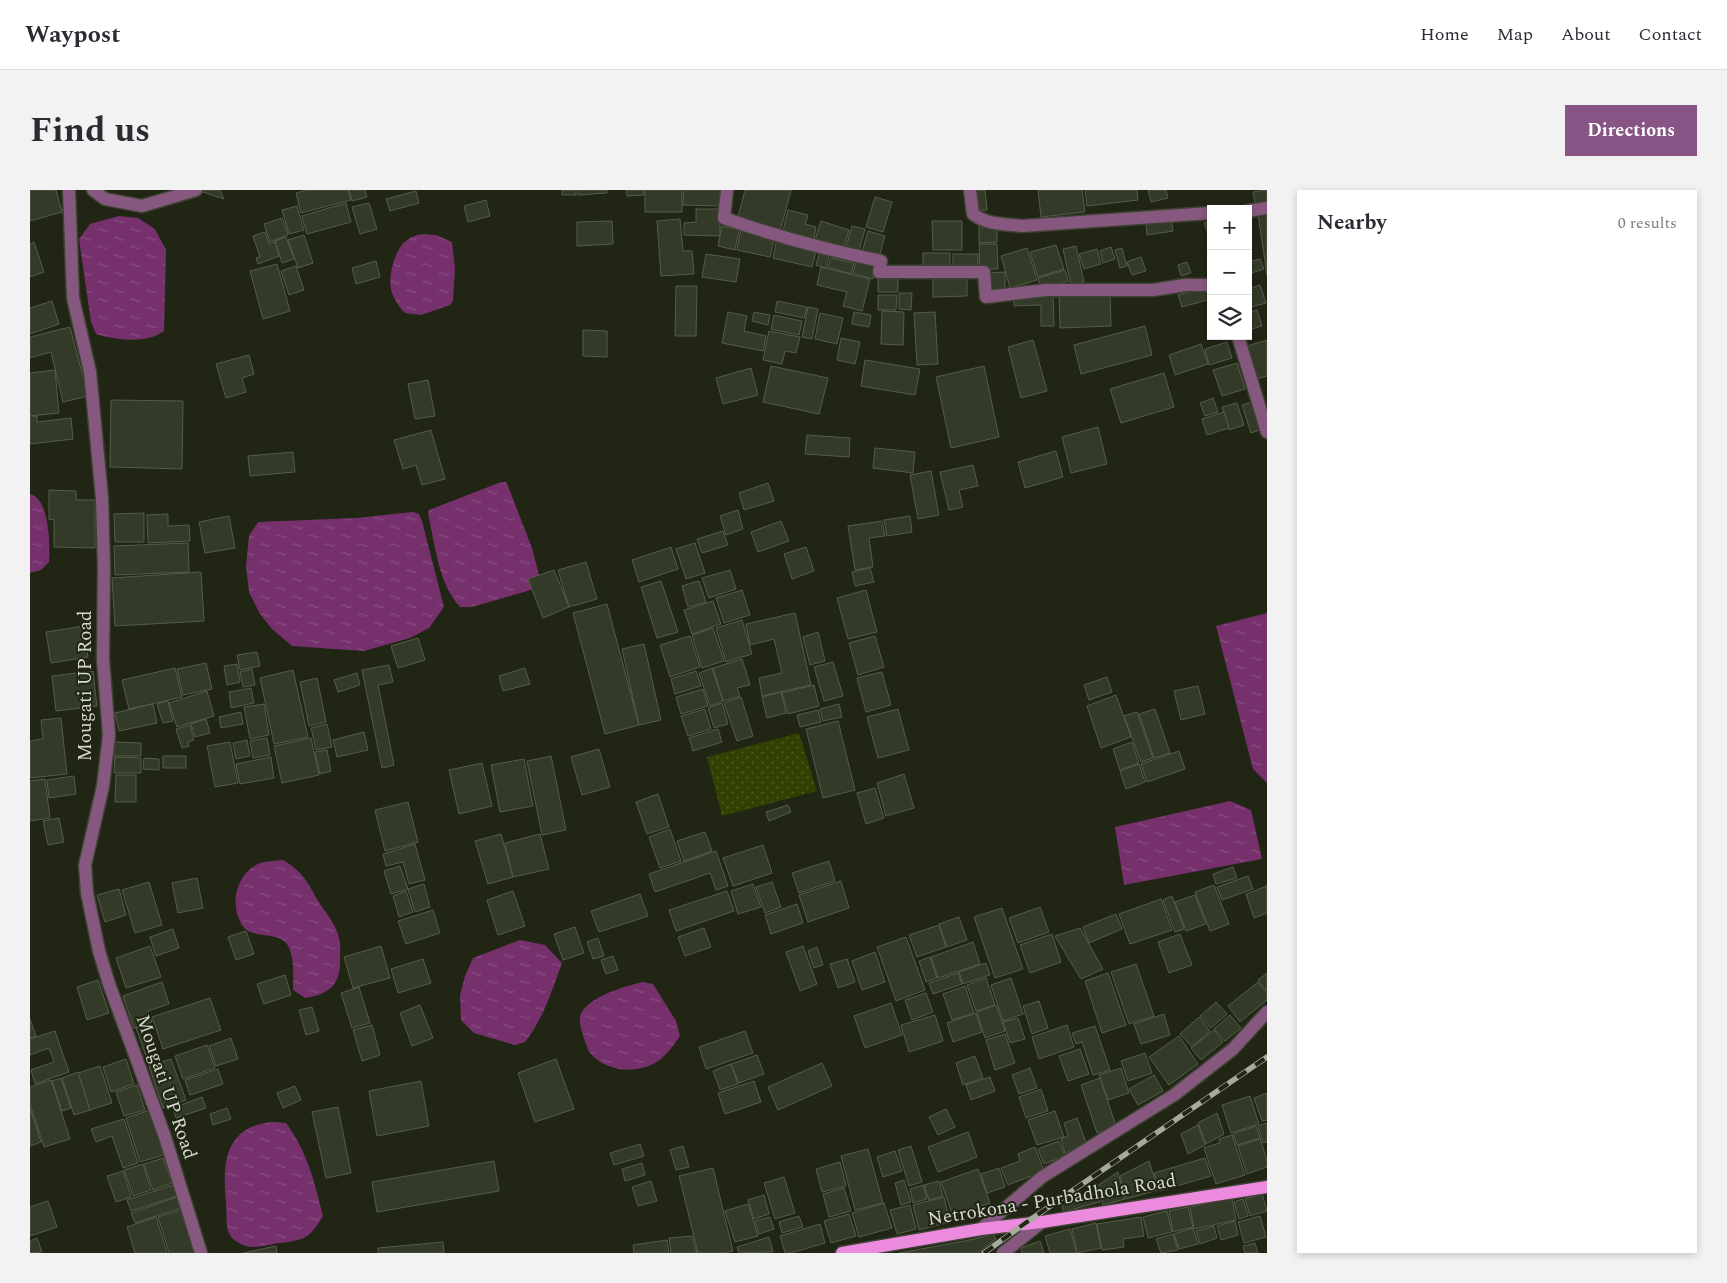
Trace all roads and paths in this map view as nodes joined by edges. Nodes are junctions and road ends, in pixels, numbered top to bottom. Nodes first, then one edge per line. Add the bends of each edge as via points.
1 (68, 190) edge
2 (93, 190) edge
3 (196, 190) edge
4 (727, 190) edge
5 (970, 190) edge
6 (1267, 208) edge
7 (1252, 210) edge
8 (1207, 213) edge
9 (1207, 285) edge
10 (1239, 340) edge
11 (1267, 432) edge
12 (1267, 1012) edge
13 (1267, 1187) edge
14 (1042, 1222) junction
15 (982, 1229) junction
16 (201, 1253) edge
17 (842, 1253) edge
18 (1003, 1253) edge

1 - 16 street, Mougati UP Road via 74,298 90,372 102,498 103,659 109,734 103,786 85,865 87,892 109,984 165,1137
2 - 3 street via 105,199 142,206
4 - 9 street via 724,218 762,232 881,260 879,272 984,272 986,296 1046,290 1153,290
5 - 8 street via 973,214 980,220 999,224 1022,226
6 - 7 street
10 - 11 street
12 - 15 street via 1233,1049 1174,1095 1042,1177
13 - 14 main road, Netrokona - Purbadhola Road
14 - 15 main road, Netrokona - Purbadhola Road
14 - 18 street
15 - 17 main road, Netrokona - Purbadhola Road

